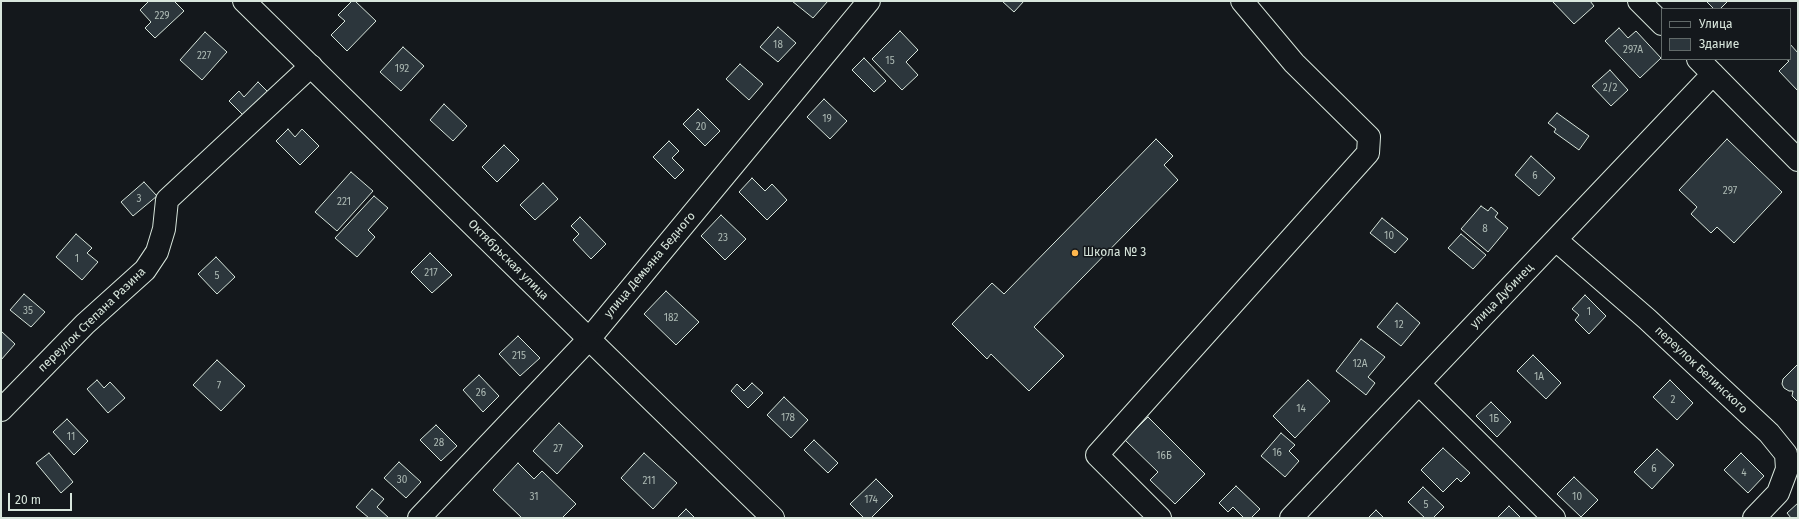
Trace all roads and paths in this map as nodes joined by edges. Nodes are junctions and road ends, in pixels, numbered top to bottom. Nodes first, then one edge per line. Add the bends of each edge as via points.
1 (244, 1) edge
2 (869, 1) edge
3 (1242, 1) edge
4 (1639, 1) edge
5 (1661, 23) edge
6 (1699, 60) edge
7 (311, 66) junction
8 (1713, 74) junction
9 (1798, 160) edge
10 (1556, 240) junction
11 (588, 339) junction
12 (1419, 384) junction
13 (1, 410) edge
14 (419, 518) edge
15 (773, 518) edge
16 (1160, 518) edge
17 (1291, 518) edge
18 (1554, 518) edge
19 (1754, 518) edge

1 - 7 street, Октябрьская улица
2 - 11 street, улица Демьяна Бедного
3 - 16 street via 1294,63 1369,137 1368,153 1097,455
4 - 5 street
6 - 8 street
7 - 11 street, Октябрьская улица
7 - 13 street, переулок Степана Разина via 167,200 164,229 157,252 144,270 85,324
8 - 9 street
8 - 10 street, улица Дубинец
10 - 12 street, улица Дубинец
10 - 19 street, переулок Белинского via 1647,319 1769,433 1786,454 1787,469 1778,493
11 - 14 street, улица Демьяна Бедного
11 - 15 street, Октябрьская улица
12 - 17 street, улица Дубинец
12 - 18 street

